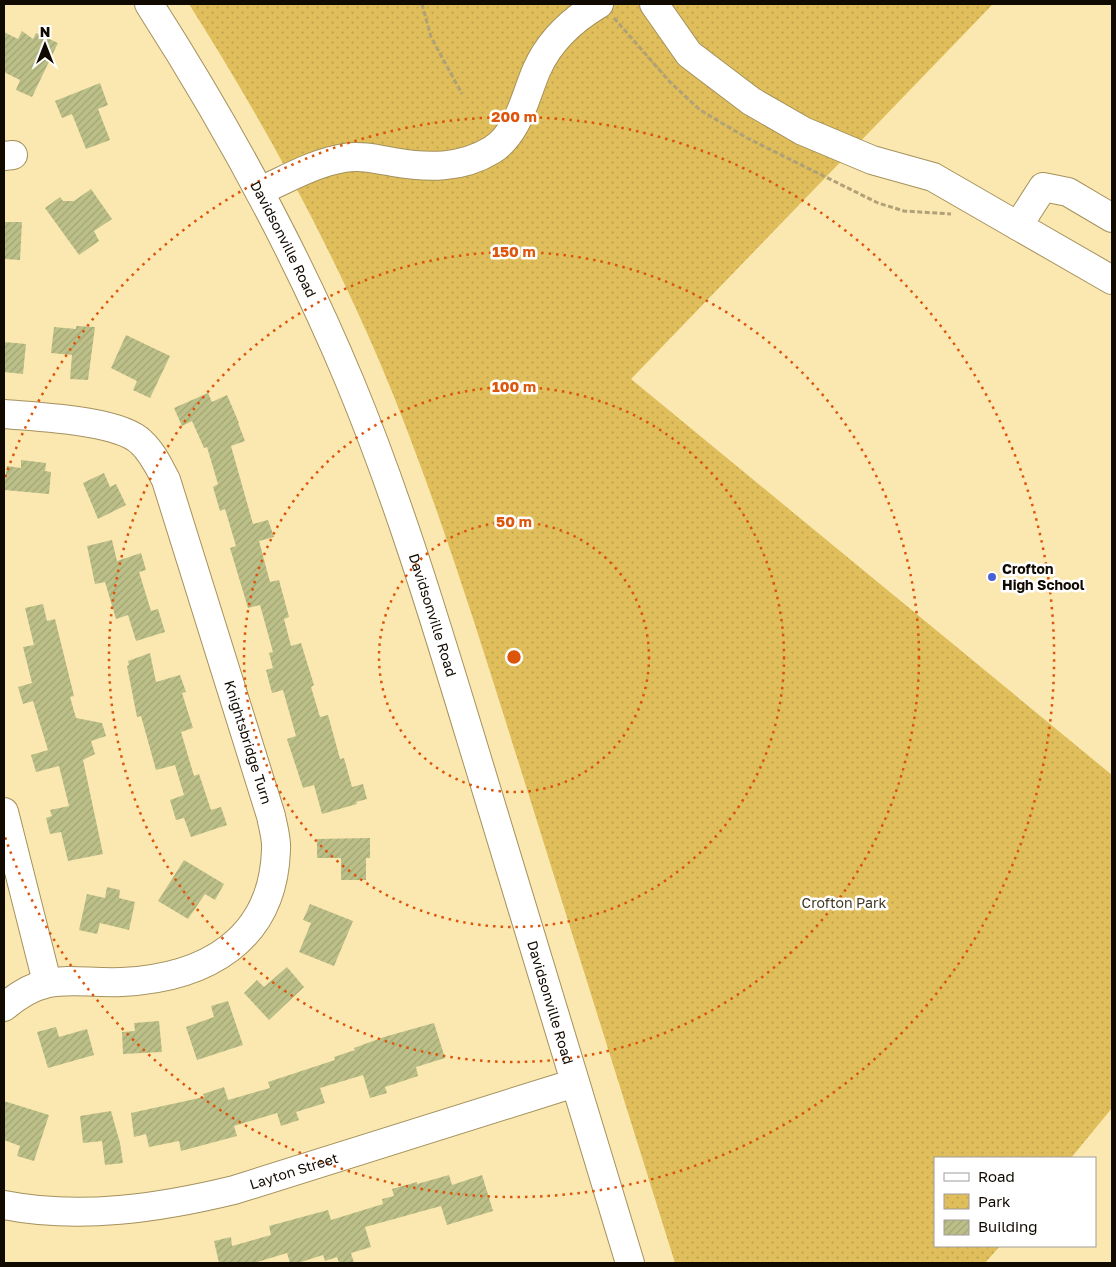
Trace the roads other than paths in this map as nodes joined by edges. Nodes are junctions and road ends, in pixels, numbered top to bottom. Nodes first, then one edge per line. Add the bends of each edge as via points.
1 (148, 4) edge
2 (598, 4) edge
3 (654, 4) edge
4 (260, 191) junction
5 (1112, 218) edge
6 (1018, 226) junction
7 (1112, 280) edge
8 (4, 414) edge
9 (4, 812) edge
10 (47, 982) junction
11 (4, 1007) edge
12 (575, 1083) junction
13 (4, 1205) edge
14 (630, 1263) edge

1 - 4 street, Davidsonville Road
2 - 4 street via 568,25 551,45 520,114 509,134 494,149 458,164 430,167 369,158 345,158 318,164
3 - 6 street via 689,54 751,102 803,131 872,160 933,177
4 - 12 street, Davidsonville Road via 350,381 391,486
5 - 6 street via 1068,192 1043,187
6 - 7 street
8 - 10 street, Knightsbridge Turn via 100,425 123,431 140,440 153,455 166,480 271,816 277,848 266,903 247,932 225,953 196,968 166,977 121,982 68,979
9 - 10 street
10 - 11 street, Knightsbridge Turn via 29,989
12 - 13 street, Layton Street via 234,1190 190,1200 141,1208 89,1211 22,1209
12 - 14 street, Davidsonville Road

